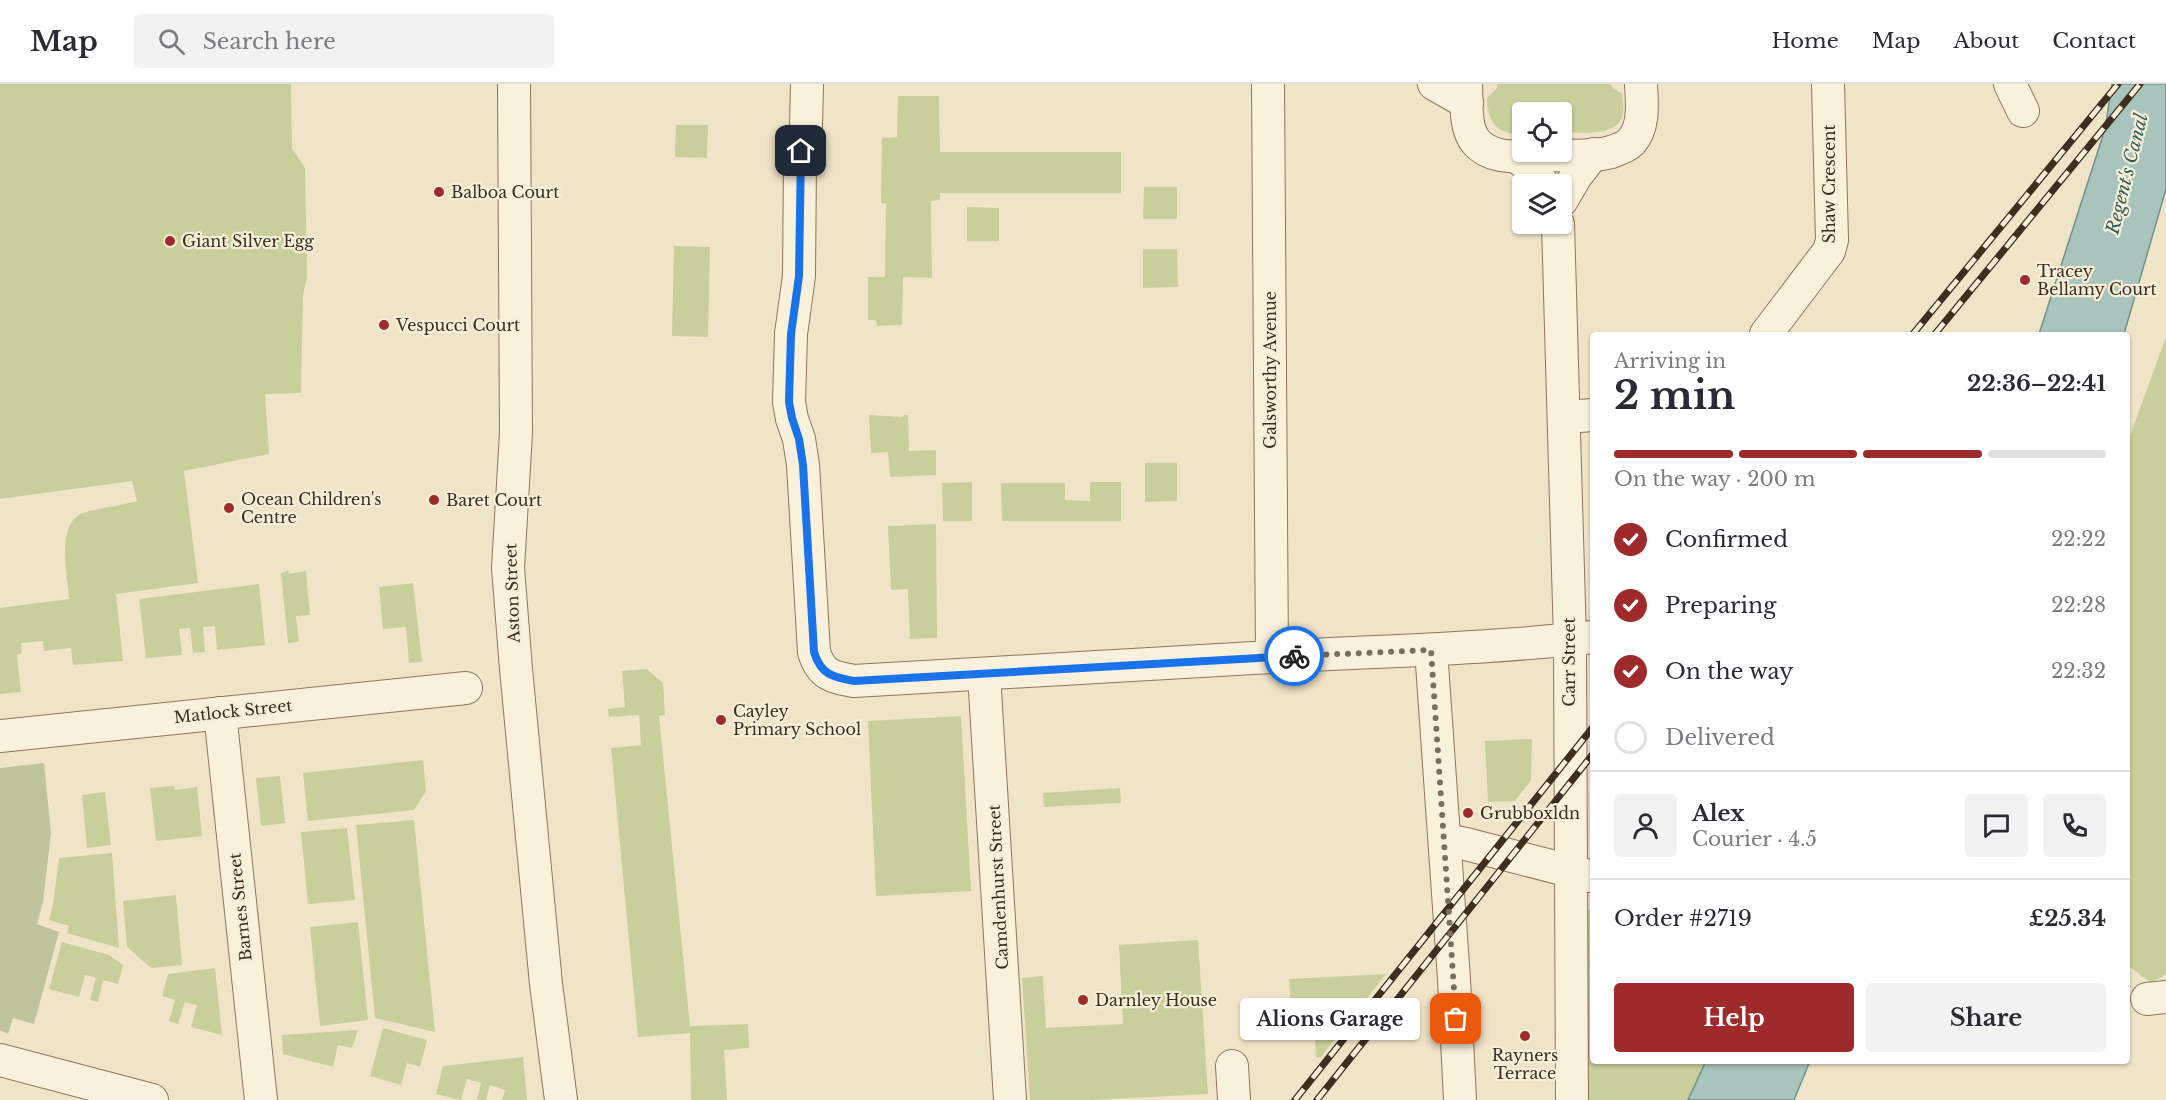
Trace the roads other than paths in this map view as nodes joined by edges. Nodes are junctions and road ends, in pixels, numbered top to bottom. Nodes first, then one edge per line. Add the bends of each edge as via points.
1 (514, 84) edge
2 (807, 84) edge
3 (1268, 84) edge
4 (1434, 84) edge
5 (1828, 84) edge
6 (1649, 89) edge
7 (1466, 93) edge
8 (1593, 154) junction
9 (1572, 155) edge
10 (1512, 156) edge
11 (1523, 162) edge
12 (1535, 174) edge
13 (1572, 183) edge
14 (1559, 234) edge
15 (1768, 332) edge
16 (1579, 416) edge
17 (1581, 639) edge
18 (1431, 650) junction
19 (1272, 657) junction
20 (984, 674) junction
21 (466, 688) dead end
22 (220, 713) junction
23 (0, 736) edge
24 (1444, 840) junction
25 (1582, 874) edge
26 (0, 1060) edge
27 (1232, 1066) dead end
28 (152, 1100) edge
29 (261, 1100) edge
30 (561, 1100) edge
31 (1010, 1100) edge
32 (1234, 1100) edge
33 (1460, 1100) edge
34 (1572, 1100) edge

1 - 30 street, Aston Street via 516,433 508,568 546,984
2 - 20 street via 789,402 803,465 814,652 823,670 831,676 854,681
3 - 19 street, Galsworthy Avenue
4 - 7 street
5 - 15 street, Shaw Crescent via 1832,240 1829,251
6 - 8 street via 1631,141 1609,153
7 - 10 street via 1470,132 1477,143 1487,151
8 - 9 street
8 - 13 street
11 - 12 street
14 - 16 street, Carr Street
16 - 17 street, Carr Street
17 - 18 street
17 - 25 street, Carr Street via 1569,772
18 - 19 street
18 - 24 street
19 - 20 street
20 - 31 street, Camdenhurst Street
21 - 22 street, Matlock Street
22 - 23 street, Matlock Street
22 - 29 street, Barnes Street
24 - 25 street
24 - 33 street
25 - 34 street, Carr Street
26 - 28 street
27 - 32 street

